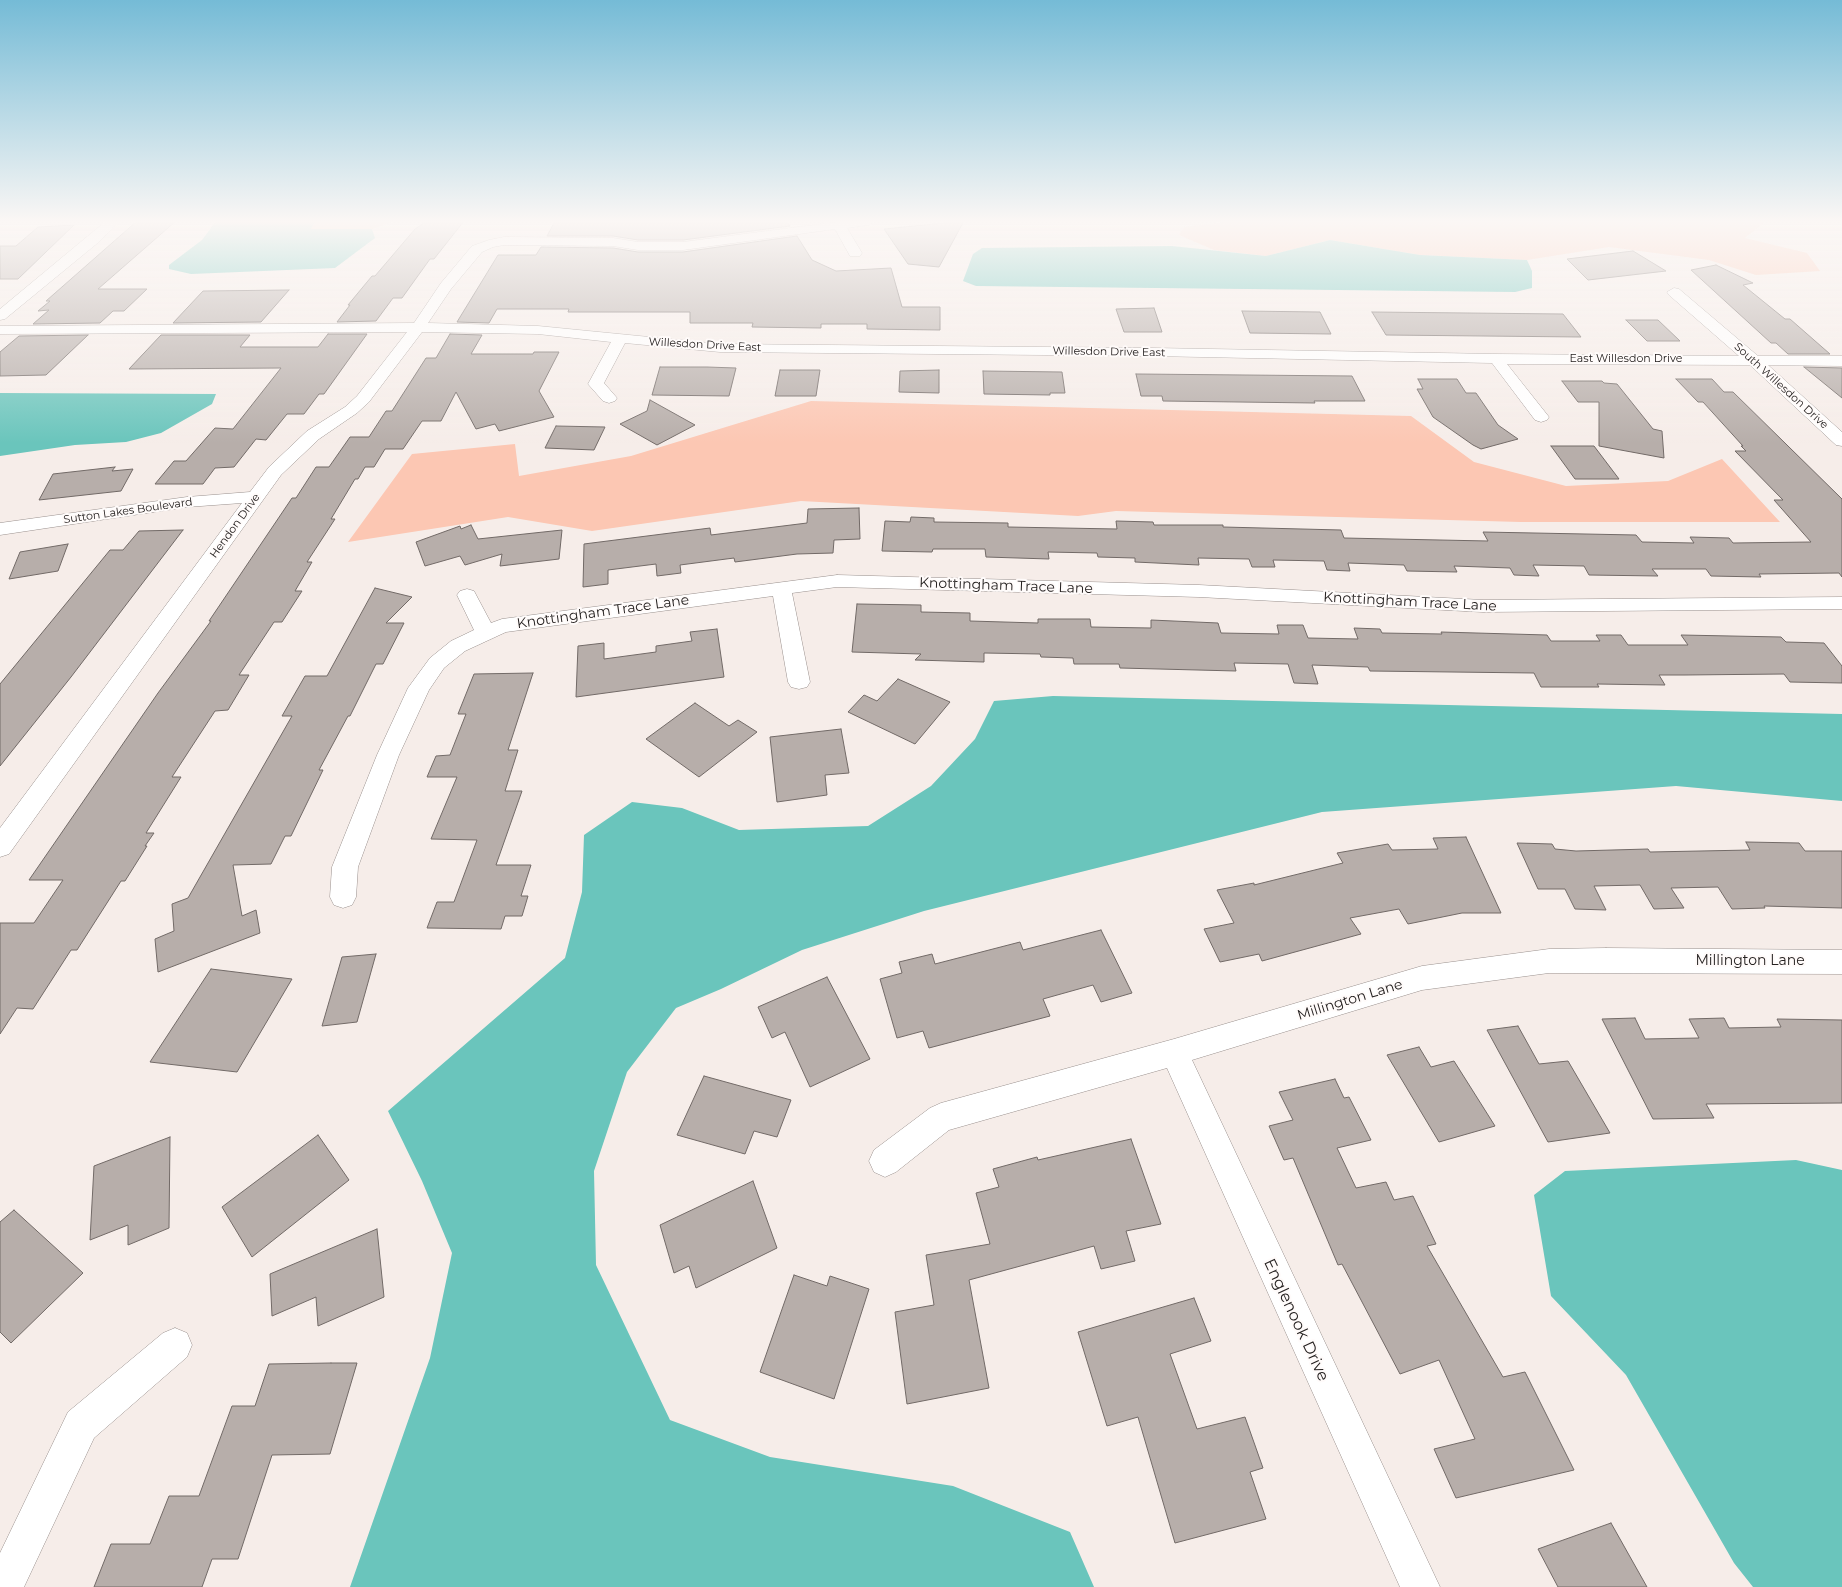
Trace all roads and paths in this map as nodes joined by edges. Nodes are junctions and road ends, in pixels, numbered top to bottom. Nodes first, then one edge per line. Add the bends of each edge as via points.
1 (26, 295) edge
2 (441, 295) edge
3 (1678, 295) edge
4 (0, 316) edge
5 (418, 327) junction
6 (0, 330) edge
7 (620, 339) junction
8 (1410, 357) joint
9 (1496, 359) junction
10 (1752, 359) junction
11 (1842, 361) edge
12 (609, 398) dead end
13 (1541, 417) dead end
14 (1842, 441) edge
15 (256, 497) junction
16 (0, 529) edge
17 (781, 588) junction
18 (467, 595) dead end
19 (1842, 603) edge
20 (486, 633) junction
21 (799, 682) dead end
22 (0, 847) edge
23 (343, 897) dead end
24 (1842, 962) edge
25 (1174, 1052) junction
26 (885, 1162) dead end
27 (175, 1345) dead end
28 (4, 1587) edge
29 (1420, 1587) edge

1 - 4 street
2 - 5 street, Hendon Drive
3 - 10 street, South Willesdon Drive
5 - 6 street, Willesdon Drive East
5 - 7 street, Willesdon Drive East via 538,330
5 - 15 street, Hendon Drive via 363,399 299,448 274,471
7 - 8 street, Willesdon Drive East via 720,348
7 - 12 street via 596,384
8 - 9 street, East Willesdon Drive
9 - 10 street, East Willesdon Drive
9 - 13 street
10 - 11 street, East Willesdon Drive
10 - 14 street, South Willesdon Drive
15 - 16 street, Sutton Lakes Boulevard via 187,502
15 - 22 street, Hendon Drive
17 - 19 street, Knottingham Trace Lane via 847,581 1199,591 1483,606
17 - 20 street, Knottingham Trace Lane via 502,626
17 - 21 street
18 - 20 street
20 - 23 street, Knottingham Trace Lane via 458,646 437,663 419,688 388,755 345,868
24 - 25 street, Millington Lane via 1549,961 1422,978
25 - 26 street, Millington Lane via 942,1118
25 - 29 street, Englenook Drive
27 - 28 street via 81,1426

